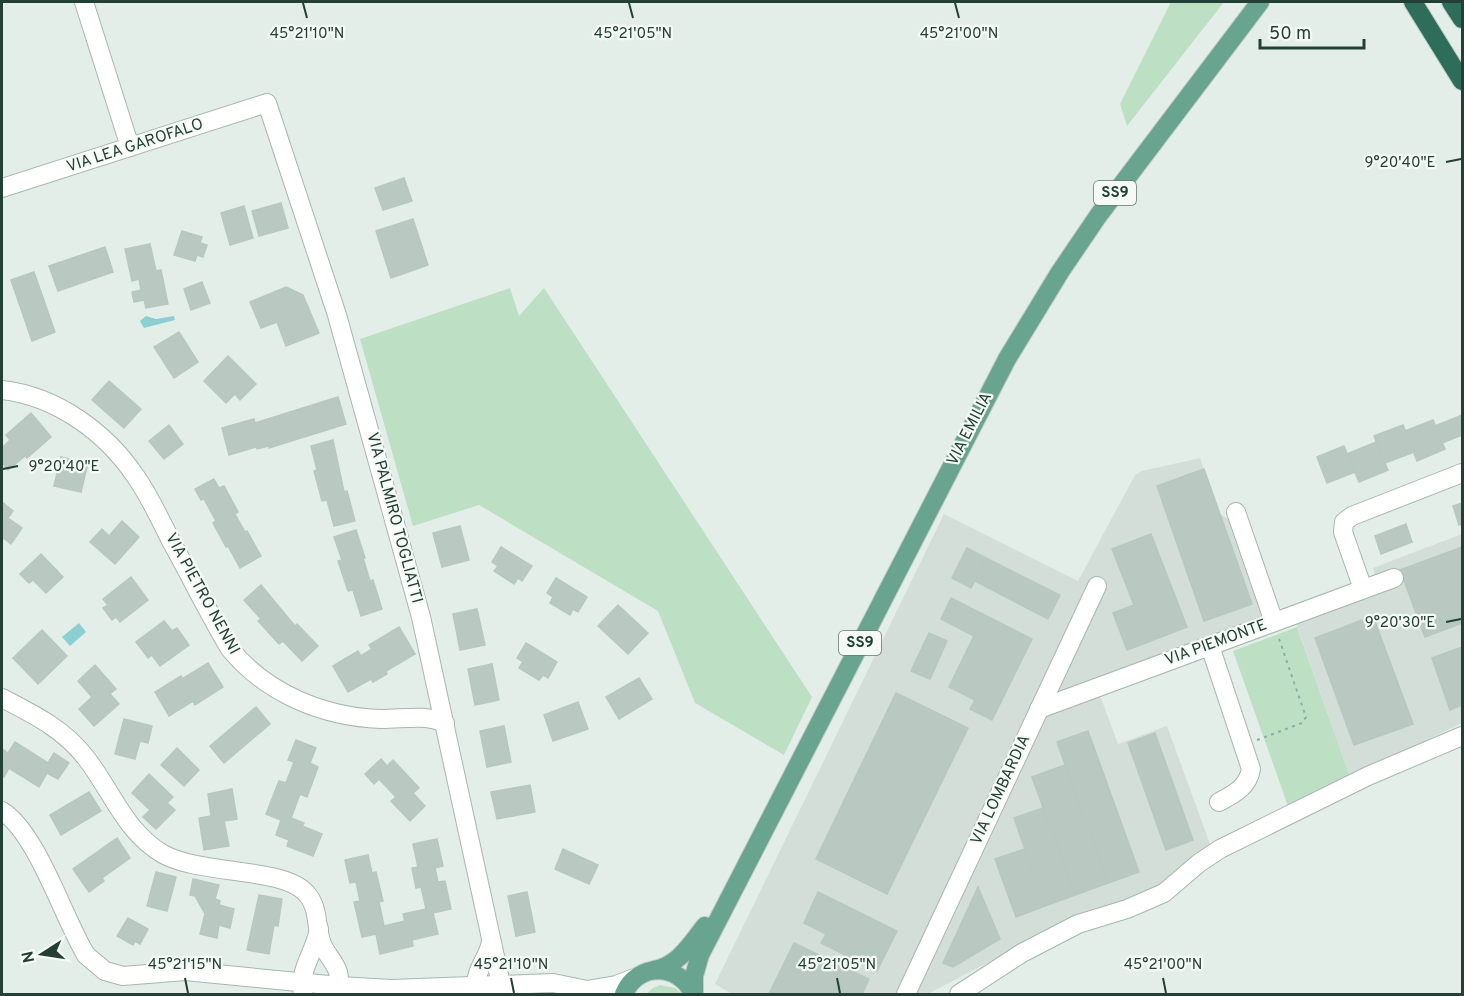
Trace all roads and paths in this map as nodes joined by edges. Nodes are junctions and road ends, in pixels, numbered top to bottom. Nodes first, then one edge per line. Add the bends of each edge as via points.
1 (84, 2) edge
2 (1260, 2) edge
3 (1413, 2) edge
4 (1451, 2) edge
5 (1462, 19) edge
6 (1462, 81) edge
7 (267, 103) joint
8 (130, 147) junction
9 (2, 188) edge
10 (2, 390) edge
11 (1462, 473) edge
12 (1236, 512) dead end
13 (1394, 578) dead end
14 (1096, 586) dead end
15 (1363, 589) junction
16 (1274, 622) junction
17 (1210, 646) junction
18 (2, 698) edge
19 (1039, 709) junction
20 (445, 723) junction
21 (1462, 736) edge
22 (1245, 744) junction
23 (1219, 802) dead end
24 (2, 811) edge
25 (733, 889) junction
26 (319, 928) junction
27 (490, 941) junction
28 (645, 974) junction
29 (501, 984) junction
30 (476, 985) junction
31 (302, 988) edge
32 (338, 990) edge
33 (592, 992) edge
34 (624, 994) edge
35 (693, 994) edge
36 (906, 994) edge
37 (959, 994) edge

1 - 8 street
2 - 25 main road, VIA EMILIA / SS9 via 1098,216 1027,325 986,396
3 - 6 highway
4 - 5 highway
7 - 8 street, VIA LEA GAROFALO
7 - 20 street, VIA PALMIRO TOGLIATTI via 355,374 421,617
8 - 9 street, VIA LEA GAROFALO
10 - 20 street, VIA PIETRO NENNI via 62,409 110,445 144,490 230,650 249,670 303,703 336,713 378,719 430,717
11 - 15 street via 1347,518 1343,532
12 - 16 street
13 - 15 street, VIA PIEMONTE
14 - 19 street, VIA LOMBARDIA
15 - 16 street, VIA PIEMONTE
16 - 17 street, VIA PIEMONTE
16 - 22 path via 1306,717 1302,723
17 - 19 street, VIA PIEMONTE
17 - 22 street
18 - 26 street via 49,723 72,742 131,827 152,847 194,866 291,881 312,901
19 - 36 street, VIA LOMBARDIA
20 - 27 street, VIA PALMIRO TOGLIATTI
21 - 37 street via 1368,776 1220,849 1164,893 1077,924 1022,953
22 - 23 street via 1250,776 1240,790
24 - 31 street via 25,834 81,946 101,968 123,976 185,971
25 - 28 main road, VIA EMILIA / SS9 via 684,953 669,965
25 - 35 main road, VIA EMILIA / SS9 via 698,960
26 - 31 street
26 - 32 street via 321,942 338,973
27 - 29 street, VIA PALMIRO TOGLIATTI
27 - 30 street via 477,971
28 - 33 street
28 - 34 main road via 629,985
28 - 35 main road via 668,971 687,983
29 - 30 street
29 - 33 street via 553,983
30 - 32 street
31 - 32 street

